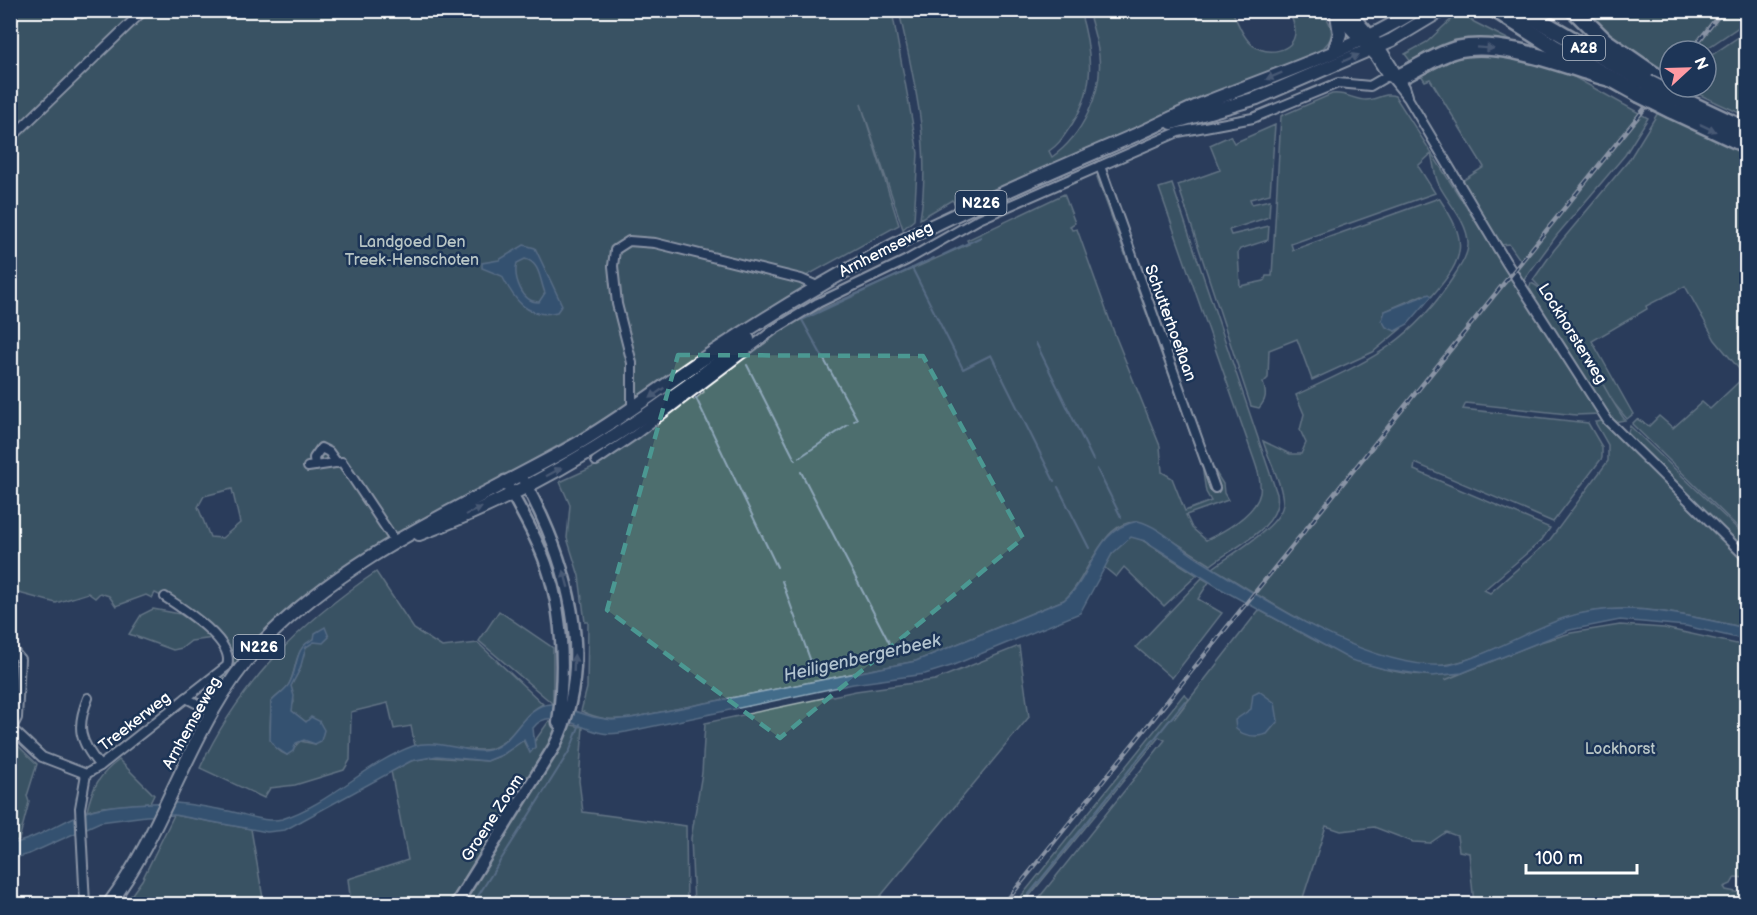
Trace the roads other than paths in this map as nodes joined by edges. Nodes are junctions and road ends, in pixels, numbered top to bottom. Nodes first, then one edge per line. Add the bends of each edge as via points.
1 (144, 10) edge
2 (1417, 10) edge
3 (1442, 10) edge
4 (1496, 10) edge
5 (1521, 10) edge
6 (1574, 10) edge
7 (1340, 12) edge
8 (1366, 37) junction
9 (1375, 48) junction
10 (1330, 52) junction
11 (1393, 72) junction
12 (1612, 80) junction
13 (1647, 84) junction
14 (1658, 84) edge
15 (1658, 89) edge
16 (1681, 99) edge
17 (1682, 99) edge
18 (1148, 130) junction
19 (1746, 130) edge
20 (10, 139) edge
21 (1746, 145) edge
22 (1100, 166) junction
23 (819, 287) junction
24 (792, 303) junction
25 (632, 410) junction
26 (596, 460) dead end
27 (337, 463) junction
28 (520, 474) junction
29 (505, 481) junction
30 (527, 486) junction
31 (1215, 489) dead end
32 (511, 493) junction
33 (399, 542) junction
34 (1746, 557) edge
35 (165, 597) dead end
36 (10, 647) edge
37 (567, 687) junction
38 (88, 698) dead end
39 (186, 698) junction
40 (213, 712) junction
41 (11, 728) edge
42 (100, 766) junction
43 (86, 774) junction
44 (85, 904) edge
45 (109, 904) edge
46 (456, 904) edge

1 - 20 street
2 - 8 main road, N226
3 - 9 main road, N226
4 - 12 highway, A28
5 - 13 highway, A28
6 - 13 highway, A28
7 - 8 main road, Lockhorsterweg
7 - 10 main road via 1340,34
8 - 9 main road, Lockhorsterweg
8 - 10 main road, N226
9 - 11 main road, Lockhorsterweg
18 -> 9 main road, Arnhemseweg / N226 via 1249,101
10 -> 18 main road, Arnhemseweg / N226
11 -> 12 highway, A28 via 1453,51 1482,47 1523,54
11 - 22 street, Arnhemseweg via 1370,86 1338,83 1253,118 1178,132
11 - 34 street, Lockhorsterweg via 1506,262 1608,421
12 - 13 highway, A28
13 - 14 highway, A28
13 - 15 highway, A28, bridge
16 -> 21 highway, A28
17 - 19 highway, A28
18 - 23 main road, Arnhemseweg / N226 via 930,227
22 - 26 street, Arnhemseweg via 979,219 775,328
22 - 31 street, Schutterhoeflaan
23 - 24 main road, Arnhemseweg / N226
23 - 25 street via 732,260 655,243 629,241 615,250 613,266 621,327 632,363
24 -> 25 main road, Arnhemseweg / N226 via 704,358
30 -> 24 main road, Arnhemseweg / N226 via 582,457 662,406
25 - 28 main road, Arnhemseweg / N226
27 - 27 street via 312,466 321,448
27 - 33 street via 342,462
28 - 29 main road, Arnhemseweg / N226
28 - 30 main road, Groene Zoom
29 - 32 main road, Groene Zoom
29 - 33 main road, Arnhemseweg / N226
30 - 32 main road, Arnhemseweg / N226
37 -> 30 main road, Groene Zoom via 575,637 567,582 554,542
33 -> 32 main road, Arnhemseweg / N226
32 - 37 main road, Groene Zoom via 546,563
33 - 40 main road, Arnhemseweg / N226 via 324,591 261,644
35 - 39 street, Treekerweg via 197,617 228,659 227,666
36 - 41 street via 20,659 17,718
37 - 46 main road, Groene Zoom via 554,747
38 - 42 street, Treekerweg via 80,729 85,746
39 - 40 street, Treekerweg
39 - 42 street, Treekerweg
40 - 45 main road, Arnhemseweg / N226 via 128,878
41 - 43 street via 42,757
42 - 43 street, Treekerweg
43 - 44 street via 80,808

